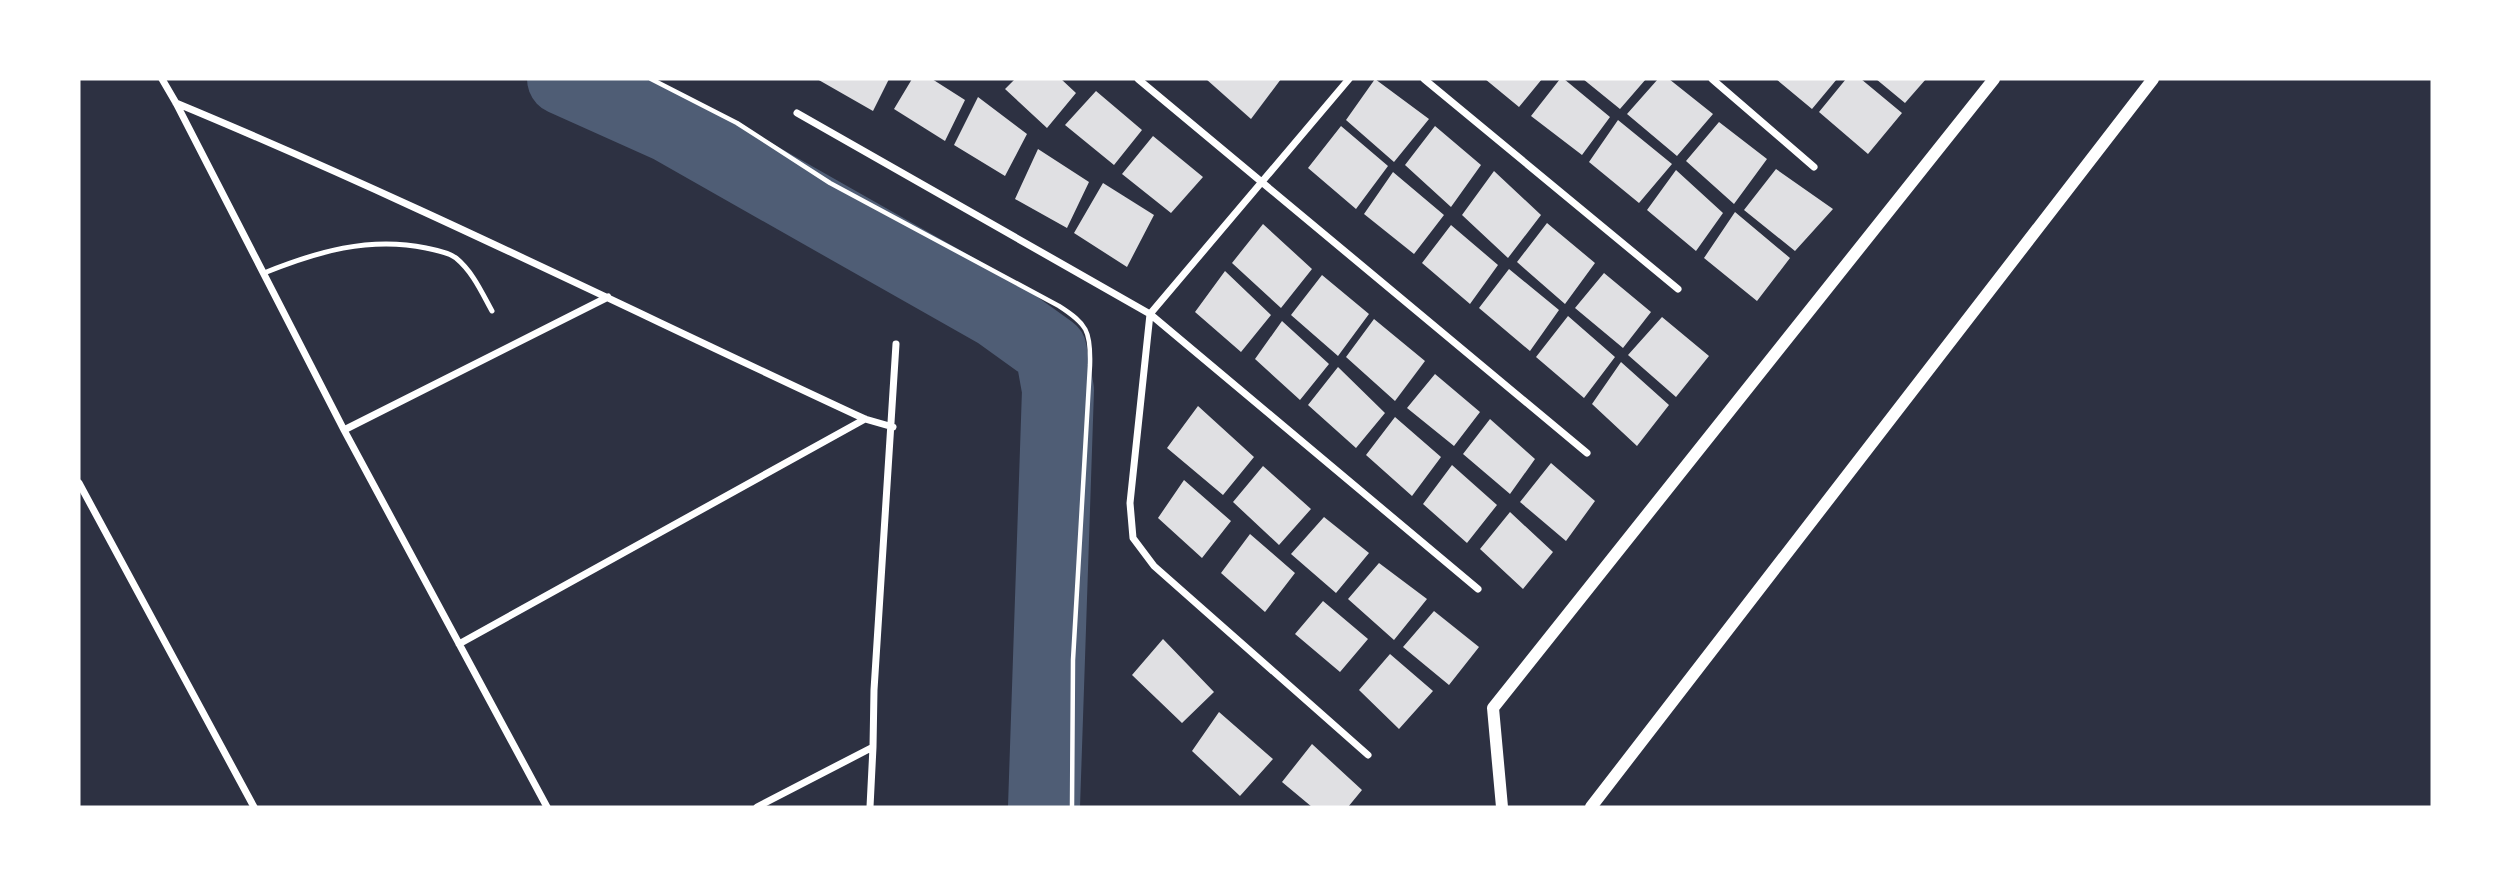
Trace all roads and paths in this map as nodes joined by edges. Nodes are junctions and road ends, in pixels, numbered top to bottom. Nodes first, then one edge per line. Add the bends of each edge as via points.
1 (162, 79) edge
2 (650, 79) edge
3 (1138, 79) edge
4 (1349, 79) edge
5 (1424, 79) edge
6 (1712, 79) edge
7 (1994, 79) edge
8 (2153, 79) edge
9 (176, 103) junction
10 (797, 113) dead end
11 (1814, 167) dead end
12 (1261, 183) junction
13 (264, 273) junction
14 (1678, 289) dead end
15 (608, 297) junction
16 (492, 311) dead end
17 (1150, 314) junction
18 (897, 344) dead end
19 (865, 419) junction
20 (893, 427) junction
21 (344, 430) junction
22 (1587, 453) dead end
23 (79, 483) edge
24 (1478, 589) dead end
25 (459, 644) junction
26 (873, 747) junction
27 (1368, 755) dead end
28 (254, 807) edge
29 (547, 807) edge
30 (757, 807) edge
31 (870, 807) edge
32 (1072, 807) edge
33 (1502, 807) edge
34 (1591, 807) edge

1 - 9 street
2 - 32 path via 737,123 830,183 1059,306 1088,331 1091,344 1073,660
3 - 12 street
4 - 12 street
5 - 14 street
6 - 11 street
7 - 33 street via 1493,708
8 - 34 street
9 - 13 street
9 - 15 street
10 - 17 street
12 - 17 street
12 - 22 street
13 - 16 lane via 348,245 410,245 453,256 469,270
13 - 21 street
15 - 19 street
15 - 21 street
17 - 24 street
17 - 27 street via 1130,503 1133,538 1154,566
18 - 20 street
19 - 20 street
19 - 25 street
20 - 26 street
21 - 25 street
23 - 28 street
25 - 29 street
26 - 30 street
26 - 31 street

